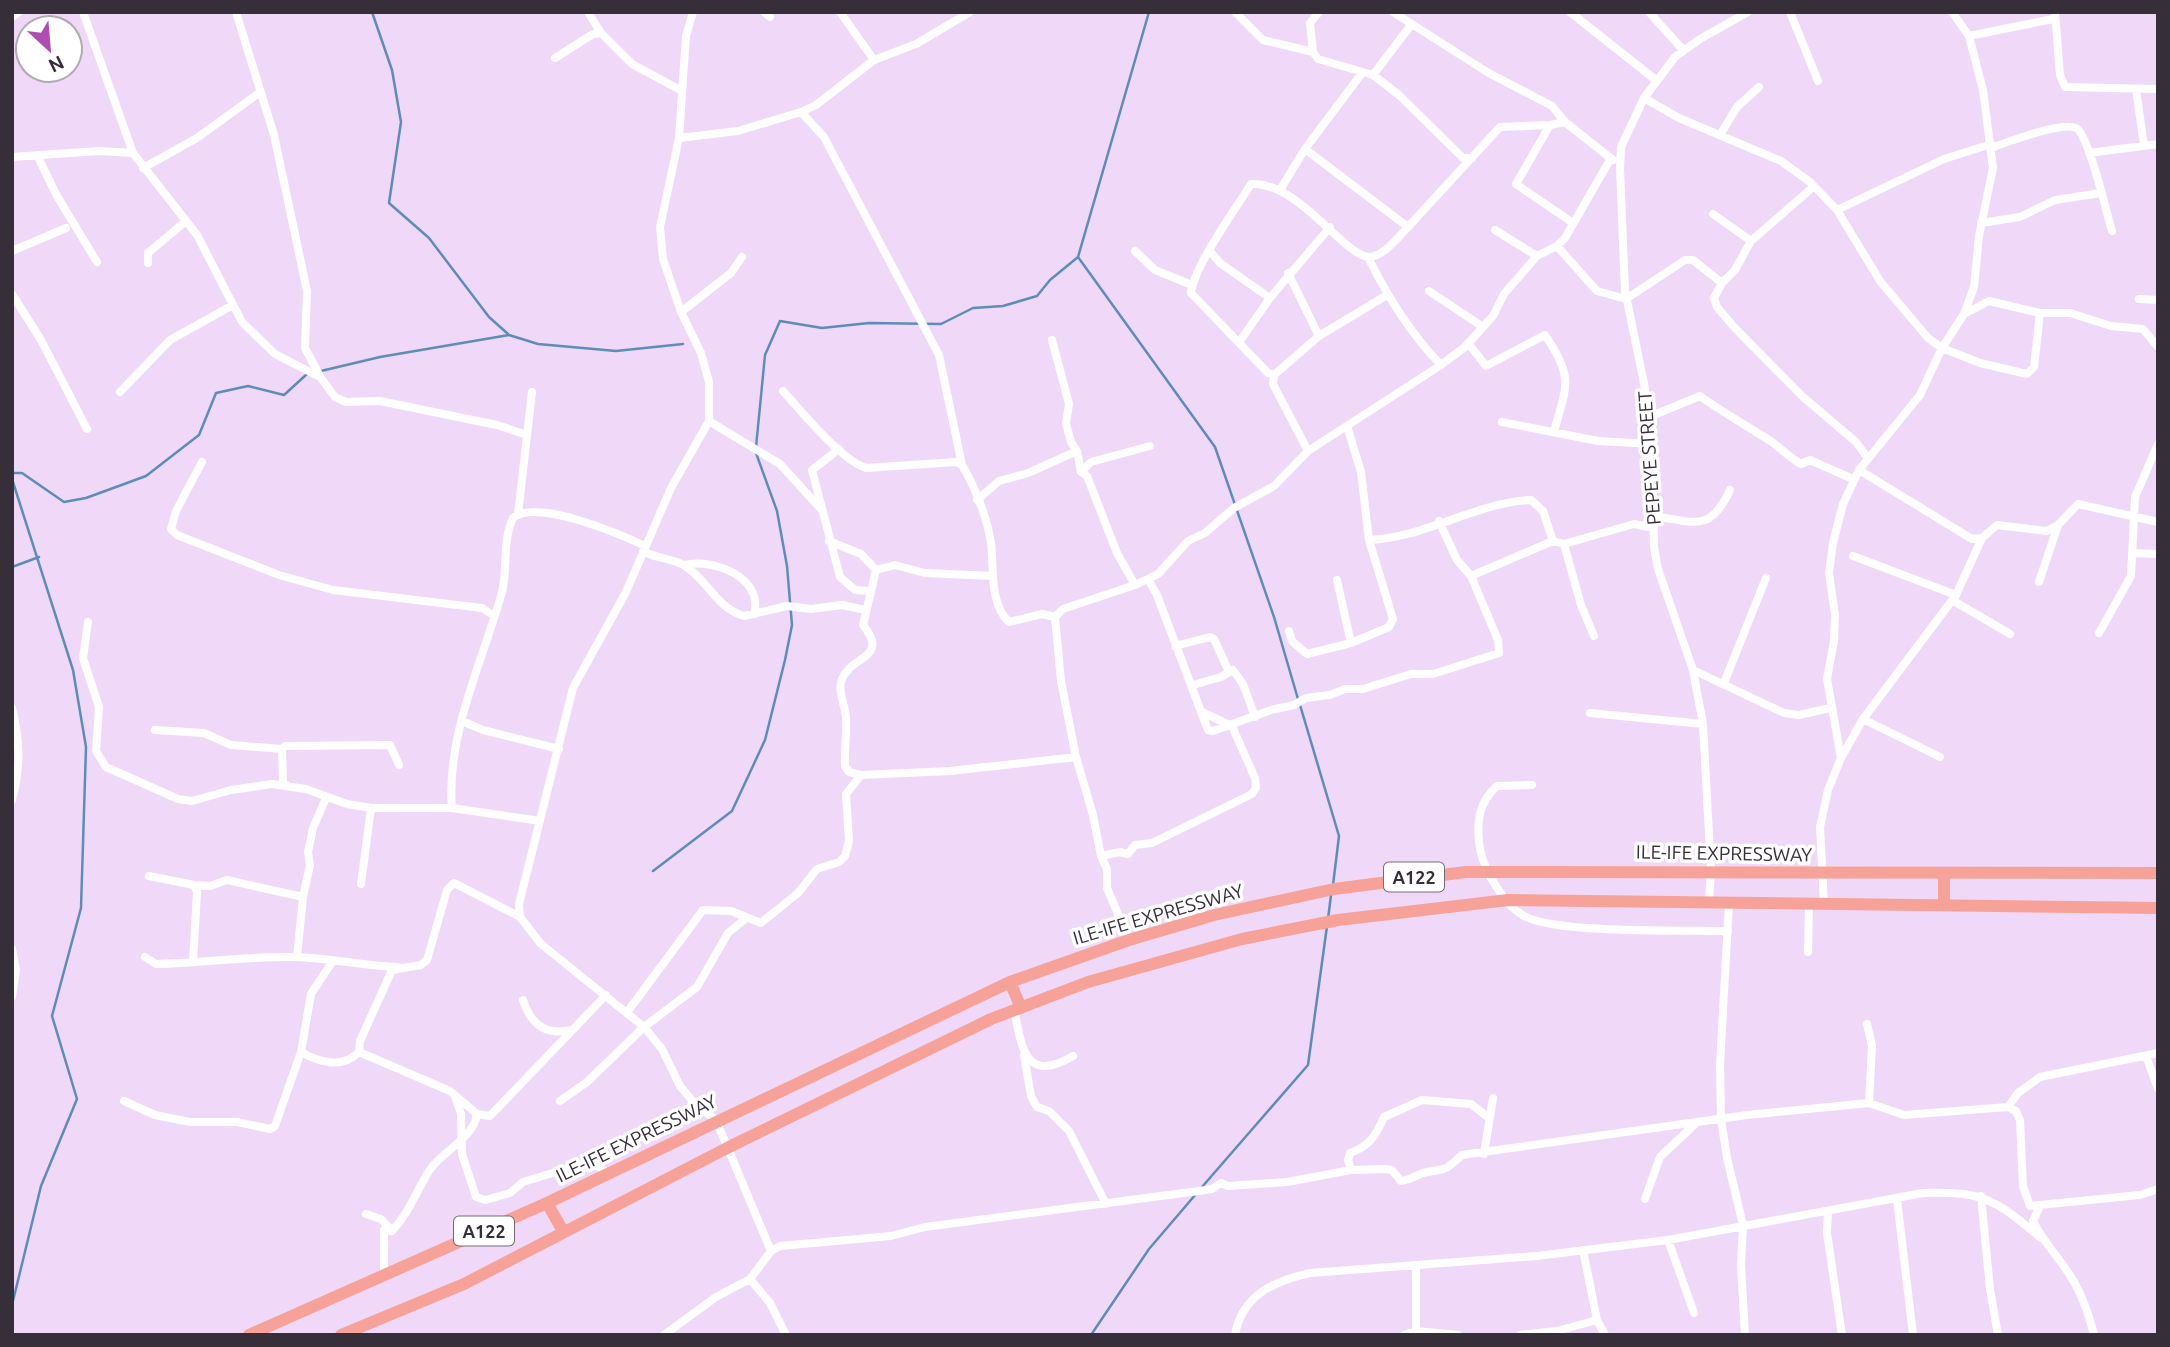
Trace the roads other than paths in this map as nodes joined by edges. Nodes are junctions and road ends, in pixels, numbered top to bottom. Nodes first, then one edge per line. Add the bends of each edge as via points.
1 (19, 12) edge
2 (83, 12) edge
3 (236, 12) edge
4 (588, 12) edge
5 (693, 12) edge
6 (840, 12) edge
7 (970, 12) edge
8 (1236, 12) edge
9 (1319, 12) edge
10 (1393, 12) edge
11 (1570, 12) edge
12 (1648, 12) edge
13 (1748, 12) edge
14 (1790, 12) edge
15 (1952, 12) edge
16 (2054, 15) edge
17 (12, 17) edge
18 (1411, 25) junction
19 (601, 33) junction
20 (1969, 36) junction
21 (1683, 50) junction
22 (1313, 52) junction
23 (555, 58) dead end
24 (874, 60) junction
25 (1362, 73) junction
26 (1373, 75) junction
27 (1657, 80) junction
28 (1818, 80) dead end
29 (1759, 87) dead end
30 (2136, 89) junction
31 (2158, 89) edge
32 (682, 91) junction
33 (259, 93) junction
34 (1644, 98) junction
35 (801, 113) junction
36 (1565, 122) junction
37 (1550, 125) junction
38 (1720, 135) junction
39 (679, 138) junction
40 (2158, 144) edge
41 (1991, 146) junction
42 (2144, 146) junction
43 (1305, 149) junction
44 (132, 153) junction
45 (2089, 153) junction
46 (37, 155) junction
47 (12, 157) edge
48 (1472, 158) junction
49 (1611, 158) junction
50 (143, 168) junction
51 (1620, 169) junction
52 (1813, 187) junction
53 (1280, 190) junction
54 (2101, 193) junction
55 (1837, 210) junction
56 (1713, 214) dead end
57 (186, 221) junction
58 (1573, 223) junction
59 (1981, 223) junction
60 (1330, 227) junction
61 (1409, 227) junction
62 (66, 228) dead end
63 (1495, 230) dead end
64 (2112, 232) dead end
65 (1751, 241) junction
66 (1557, 246) junction
67 (12, 251) edge
68 (1135, 251) dead end
69 (1210, 251) junction
70 (1537, 256) junction
71 (743, 257) dead end
72 (1368, 257) junction
73 (97, 261) dead end
74 (148, 263) dead end
75 (1288, 273) junction
76 (1722, 283) junction
77 (1192, 285) junction
78 (1429, 291) dead end
79 (12, 294) edge
80 (1387, 295) junction
81 (1270, 298) junction
82 (1626, 299) junction
83 (2139, 299) dead end
84 (2158, 300) edge
85 (233, 305) junction
86 (681, 312) junction
87 (2040, 313) junction
88 (1964, 314) junction
89 (1483, 327) junction
90 (1319, 336) junction
91 (1052, 340) dead end
92 (1240, 341) junction
93 (1468, 343) junction
94 (2158, 347) edge
95 (1942, 348) junction
96 (1441, 365) junction
97 (1274, 375) junction
98 (321, 378) junction
99 (783, 391) dead end
100 (120, 392) dead end
101 (532, 392) dead end
102 (1649, 416) junction
103 (709, 421) junction
104 (1502, 422) dead end
105 (1347, 426) junction
106 (87, 429) dead end
107 (1554, 432) junction
108 (527, 435) junction
109 (1652, 444) junction
110 (2158, 444) edge
111 (1150, 446) dead end
112 (839, 449) junction
113 (1077, 451) junction
114 (1308, 451) junction
115 (1867, 457) junction
116 (202, 462) dead end
117 (962, 465) junction
118 (1858, 470) junction
119 (1082, 472) junction
120 (1853, 480) junction
121 (1730, 490) dead end
122 (813, 491) junction
123 (977, 500) junction
124 (517, 514) junction
125 (1654, 516) junction
126 (2134, 516) junction
127 (1439, 521) junction
128 (2158, 522) edge
129 (2058, 525) junction
130 (1654, 528) junction
131 (1982, 538) junction
132 (1369, 540) junction
133 (830, 541) junction
134 (1553, 541) junction
135 (1564, 544) junction
136 (644, 549) junction
137 (2132, 553) junction
138 (2158, 554) edge
139 (1853, 556) dead end
140 (684, 565) junction
141 (876, 570) junction
142 (993, 576) junction
143 (1471, 576) junction
144 (1766, 578) dead end
145 (1148, 579) junction
146 (1337, 580) dead end
147 (2039, 582) dead end
148 (1135, 585) junction
149 (870, 590) junction
150 (1954, 598) junction
151 (866, 610) junction
152 (754, 614) junction
153 (493, 615) junction
154 (1055, 617) junction
155 (88, 622) dead end
156 (1289, 631) dead end
157 (2099, 633) dead end
158 (2010, 634) dead end
159 (1594, 636) dead end
160 (1351, 643) junction
161 (1175, 646) junction
162 (1693, 670) junction
163 (1230, 673) junction
164 (1724, 682) junction
165 (1193, 685) junction
166 (12, 708) edge
167 (1830, 708) junction
168 (1204, 713) junction
169 (1590, 713) dead end
170 (1255, 717) junction
171 (1863, 719) junction
172 (462, 721) junction
173 (1703, 724) junction
174 (1232, 726) junction
175 (155, 730) dead end
176 (282, 748) junction
177 (559, 748) junction
178 (1076, 757) junction
179 (1940, 757) dead end
180 (1841, 758) junction
181 (399, 765) dead end
182 (861, 775) junction
183 (1532, 785) dead end
184 (288, 786) junction
185 (326, 798) junction
186 (12, 800) edge
187 (371, 808) junction
188 (452, 808) junction
189 (540, 821) junction
190 (1101, 856) junction
191 (1487, 871) junction
192 (1711, 872) junction
193 (1944, 873) junction
194 (2158, 873) edge
195 (1821, 874) junction
196 (149, 876) dead end
197 (361, 884) dead end
198 (194, 885) junction
199 (303, 897) junction
200 (1507, 900) junction
201 (1709, 902) junction
202 (1729, 902) junction
203 (519, 904) junction
204 (1824, 904) junction
205 (1809, 905) junction
206 (1944, 905) junction
207 (503, 907) junction
208 (2158, 908) edge
209 (520, 917) junction
210 (745, 919) junction
211 (1728, 930) junction
212 (1129, 940) junction
213 (12, 949) edge
214 (1808, 952) dead end
215 (145, 957) dead end
216 (298, 957) junction
217 (193, 962) junction
218 (332, 962) junction
219 (398, 967) junction
220 (1010, 982) junction
221 (606, 995) junction
222 (12, 997) edge
223 (523, 999) dead end
224 (1018, 1009) junction
225 (628, 1011) junction
226 (1867, 1024) dead end
227 (644, 1027) junction
228 (572, 1030) junction
229 (301, 1052) junction
230 (359, 1052) junction
231 (2158, 1054) edge
232 (1024, 1055) junction
233 (1073, 1056) dead end
234 (2146, 1056) junction
235 (2158, 1089) edge
236 (450, 1091) junction
237 (1493, 1098) dead end
238 (124, 1101) dead end
239 (560, 1101) dead end
240 (1869, 1103) junction
241 (2008, 1107) junction
242 (477, 1114) junction
243 (1489, 1118) junction
244 (1721, 1119) junction
245 (716, 1121) junction
246 (1695, 1124) junction
247 (464, 1137) junction
248 (729, 1147) junction
249 (1484, 1154) junction
250 (1351, 1170) junction
251 (606, 1173) junction
252 (2158, 1189) edge
253 (1981, 1196) junction
254 (1645, 1199) dead end
255 (1897, 1199) junction
256 (547, 1203) junction
257 (1106, 1203) junction
258 (2039, 1208) junction
259 (1828, 1212) junction
260 (366, 1214) dead end
261 (1743, 1225) junction
262 (392, 1231) junction
263 (563, 1231) junction
264 (2041, 1238) junction
265 (1668, 1240) junction
266 (1583, 1250) junction
267 (771, 1251) junction
268 (1416, 1265) junction
269 (384, 1275) junction
270 (750, 1279) junction
271 (1694, 1313) dead end
272 (1597, 1320) junction
273 (1416, 1333) edge
274 (1558, 1333) edge
275 (249, 1335) edge
276 (341, 1335) edge
277 (664, 1335) edge
278 (786, 1335) edge
279 (1235, 1335) edge
280 (1404, 1335) edge
281 (1458, 1335) edge
282 (1520, 1335) edge
283 (1605, 1335) edge
284 (1745, 1335) edge
285 (1842, 1335) edge
286 (1913, 1335) edge
287 (1998, 1335) edge
288 (2094, 1335) edge

1 - 17 street
2 - 44 street
3 - 33 street
4 - 19 street
5 - 32 street via 686,36
6 - 24 street
7 - 24 street via 916,44
8 - 22 street via 1263,40
9 - 22 street via 1310,23
10 - 18 street
11 - 27 street
12 - 21 street
13 - 21 street, PEPEYE STREET
14 - 28 street
15 - 20 street
16 - 20 street
16 - 30 street via 2065,87
18 - 26 street
18 - 36 street via 1552,106
19 - 23 street
19 - 32 street via 632,64
20 - 41 street
21 - 27 street, PEPEYE STREET
22 - 25 street via 1318,59
24 - 35 street
25 - 26 street
25 - 43 street
26 - 48 street via 1463,158
27 - 34 street, PEPEYE STREET
29 - 38 street via 1737,107
30 - 31 street
30 - 42 street
32 - 39 street
33 - 50 street via 197,138
33 - 98 street via 274,135 307,291 305,348
34 - 38 street
34 - 51 street, PEPEYE STREET via 1621,147
35 - 39 street via 738,131
35 - 117 street via 824,137 939,355
36 - 37 street
36 - 49 street
37 - 48 street via 1500,127
37 - 58 street via 1516,184
38 - 52 street via 1781,161
39 - 86 street via 660,227 663,259
40 - 42 street
41 - 45 street via 2063,127 2082,133
41 - 55 street via 1944,159
41 - 59 street via 1993,169
42 - 45 street
43 - 53 street
43 - 61 street
44 - 46 street
44 - 50 street
45 - 54 street
46 - 47 street
46 - 73 street
48 - 61 street
49 - 51 street
49 - 58 street
50 - 57 street
51 - 82 street, PEPEYE STREET
52 - 55 street
52 - 65 street
53 - 60 street
53 - 69 street via 1251,184
54 - 59 street via 2055,200 2020,217
54 - 64 street
55 - 95 street via 1880,281
56 - 65 street
57 - 74 street via 148,253
57 - 85 street
58 - 66 street
59 - 88 street via 1974,287
60 - 72 street
60 - 75 street
61 - 72 street via 1383,252
62 - 67 street
63 - 70 street
65 - 76 street
66 - 70 street
66 - 82 street via 1597,291
68 - 77 street via 1155,270
69 - 77 street
69 - 81 street
70 - 89 street
71 - 86 street via 731,273
72 - 80 street
75 - 81 street
75 - 90 street
76 - 82 street via 1693,260 1685,260
76 - 115 street via 1714,298 1717,307
77 - 92 street via 1191,293
78 - 89 street
79 - 106 street
80 - 90 street
80 - 96 street
81 - 92 street
82 - 102 street, PEPEYE STREET
83 - 84 street
85 - 98 street via 242,322 275,354
85 - 100 street via 170,340
86 - 103 street via 704,363 711,397
87 - 88 street via 1989,301
87 - 94 street via 2070,313 2111,326 2143,329
87 - 95 street via 2034,367 2027,374
88 - 95 street
89 - 93 street
90 - 97 street
91 - 113 street via 1069,404 1066,423
92 - 97 street
93 - 96 street
93 - 107 street via 1486,366 1545,335 1565,367 1567,386
95 - 115 street via 1920,395
96 - 105 street
97 - 114 street via 1273,384
98 - 108 street via 335,397 346,402 380,401
99 - 112 street
101 - 108 street
102 - 109 street, PEPEYE STREET
102 - 120 street via 1700,396 1801,464 1810,460
103 - 122 street via 780,464
103 - 136 street via 671,488
104 - 107 street
105 - 114 street
105 - 132 street via 1360,472
107 - 109 street via 1598,441
108 - 124 street
109 - 125 street, PEPEYE STREET
110 - 126 street via 2135,497
111 - 119 street via 1091,462
112 - 117 street via 866,468
112 - 122 street via 812,470
113 - 119 street
113 - 123 street via 999,481
114 - 145 street via 1274,486 1188,541 1168,565
115 - 118 street
116 - 153 street via 170,529 177,535 279,575 333,590 482,608
117 - 123 street
118 - 120 street
118 - 131 street via 1972,539
119 - 148 street
120 - 167 street via 1836,530 1829,573 1835,615 1827,679
121 - 125 street via 1720,512 1708,520 1697,523
122 - 133 street
123 - 142 street via 991,542
124 - 136 street via 583,520
124 - 153 street via 507,537 502,591
125 - 130 street, PEPEYE STREET
126 - 128 street
126 - 129 street via 2078,504
126 - 137 street
127 - 132 street via 1397,539
127 - 134 street via 1531,500 1543,511
127 - 143 street via 1457,560
129 - 131 street via 2048,531 1997,525
129 - 147 street
130 - 135 street via 1634,524
130 - 162 street, PEPEYE STREET via 1658,569
131 - 150 street
132 - 160 street via 1393,619 1389,627
133 - 141 street via 861,554
133 - 149 street via 840,577 855,590
134 - 135 street
134 - 143 street
135 - 159 street
136 - 140 street via 653,557
136 - 177 street via 626,592 573,688
137 - 138 street
137 - 157 street via 2131,576
139 - 150 street
140 - 152 street via 714,597 738,614
140 - 152 street via 700,561 723,567 746,582 757,605
141 - 142 street via 895,565 925,573
141 - 149 street
142 - 154 street via 1000,611 1009,622 1042,614
143 - 170 street via 1498,640 1499,653 1433,674 1411,674 1363,689 1306,698
144 - 164 street
145 - 148 street
145 - 161 street
146 - 160 street
148 - 154 street via 1063,609
149 - 151 street
150 - 158 street
150 - 171 street
151 - 152 street via 842,605 787,606
151 - 182 street via 863,625 873,640 870,654 842,676 840,685 846,717 845,766
153 - 172 street
154 - 178 street via 1061,681
155 - 184 street via 83,658 99,707 96,751 106,767 192,801 231,790
156 - 160 street via 1292,641 1307,654
161 - 163 street via 1210,637
161 - 165 street
162 - 164 street
162 - 173 street, PEPEYE STREET
163 - 165 street
163 - 170 street via 1237,673
164 - 167 street via 1784,713 1799,715
165 - 168 street
166 - 186 street via 19,734 19,769
167 - 180 street
168 - 174 street
168 - 174 street via 1211,732
169 - 173 street
170 - 174 street
171 - 179 street
171 - 180 street
172 - 177 street
172 - 188 street
173 - 192 street, PEPEYE STREET
174 - 190 street via 1255,778 1252,794 1152,843 1135,845 1128,854
175 - 176 street via 204,733 231,745
176 - 181 street via 390,745
176 - 184 street via 283,783
177 - 189 street
178 - 182 street
178 - 190 street
180 - 195 street via 1819,827
182 - 210 street via 846,794 849,841 845,856 817,869 798,894 761,923
183 - 191 street via 1497,786 1484,798 1479,843
184 - 185 street
185 - 187 street
185 - 199 street via 313,828
187 - 188 street
187 - 197 street
188 - 189 street
189 - 203 street
190 - 212 street via 1107,869 1107,888
191 - 192 highway, ILE-IFE EXPRESSWAY / A122
191 - 200 street
191 - 212 highway, ILE-IFE EXPRESSWAY / A122 via 1405,878 1289,898
192 - 195 highway, ILE-IFE EXPRESSWAY / A122
192 - 201 street, PEPEYE STREET
193 - 194 highway, ILE-IFE EXPRESSWAY / A122
193 - 195 highway, ILE-IFE EXPRESSWAY / A122
193 - 206 highway
195 - 204 street
196 - 198 street
198 - 199 street via 228,880
198 - 217 street
199 - 216 street
200 - 201 highway, A122
200 - 211 street via 1522,915 1540,922
200 - 224 highway, A122 via 1338,920 1242,939 1101,978
201 - 202 highway, A122
202 - 205 highway, A122
202 - 211 street
203 - 207 street
203 - 209 street
204 - 205 highway, A122
204 - 206 highway, A122
205 - 214 street
206 - 208 highway, A122
207 - 209 street
207 - 219 street via 454,883 447,890 427,960
209 - 221 street via 541,944
210 - 225 street via 731,911 703,910
210 - 227 street via 728,933 703,982
211 - 244 street
212 - 220 highway, ILE-IFE EXPRESSWAY / A122
213 - 222 street via 16,970
215 - 217 street via 156,964
216 - 217 street via 239,956
216 - 218 street
218 - 219 street
218 - 229 street via 312,994
219 - 230 street via 386,980
220 - 224 highway
220 - 245 highway, ILE-IFE EXPRESSWAY / A122
221 - 225 street
221 - 228 street
223 - 228 street via 527,1013 545,1031
224 - 232 street
224 - 248 highway, A122 via 931,1046
225 - 227 street
226 - 240 street via 1872,1046
227 - 239 street via 587,1082
227 - 245 street via 663,1049 680,1086
228 - 242 street via 497,1111 490,1116
229 - 230 street via 338,1065 349,1063
229 - 238 street via 275,1126 270,1129 237,1122 190,1122 155,1115
230 - 236 street
231 - 234 street
232 - 233 street via 1046,1065
232 - 257 street via 1037,1107 1049,1111 1069,1131
234 - 235 street
234 - 241 street via 2040,1077
236 - 242 street
236 - 247 street via 458,1100
237 - 243 street
240 - 241 street via 1904,1115
240 - 244 street
241 - 258 street via 2017,1111 2020,1120 2023,1186 2030,1206
242 - 247 street
243 - 249 street
243 - 250 street via 1471,1104 1416,1101 1384,1117 1369,1144 1350,1153
244 - 246 street
244 - 261 street
245 - 248 street
245 - 251 highway, ILE-IFE EXPRESSWAY / A122
246 - 249 street
246 - 254 street via 1660,1157
247 - 251 street via 462,1154 474,1193 485,1200 582,1163 592,1161
247 - 262 street via 430,1169 408,1214
248 - 263 highway, A122
248 - 267 street
249 - 250 street via 1462,1155 1441,1172 1410,1180 1401,1181 1385,1169
250 - 257 street via 1287,1182 1221,1183 1212,1189
251 - 256 highway, ILE-IFE EXPRESSWAY / A122
252 - 258 street
253 - 255 street via 1923,1193
253 - 264 street via 2002,1206
253 - 287 street
255 - 259 street
255 - 286 street
256 - 263 highway
256 - 269 highway, ILE-IFE EXPRESSWAY / A122
257 - 267 street via 925,1227 891,1236 780,1246
258 - 264 street via 2033,1221
259 - 261 street
259 - 285 street
260 - 262 street via 381,1219
261 - 265 street
261 - 284 street
262 - 269 street via 384,1230
263 - 276 highway, A122 via 464,1284
264 - 288 street via 2071,1277
265 - 266 street
265 - 271 street
266 - 268 street
266 - 272 street
267 - 270 street
268 - 273 street
268 - 279 street via 1281,1279 1247,1302
269 - 275 highway, ILE-IFE EXPRESSWAY / A122
270 - 277 street
270 - 278 street via 770,1303
272 - 274 street
272 - 283 street
273 - 280 street
273 - 281 street
274 - 282 street

